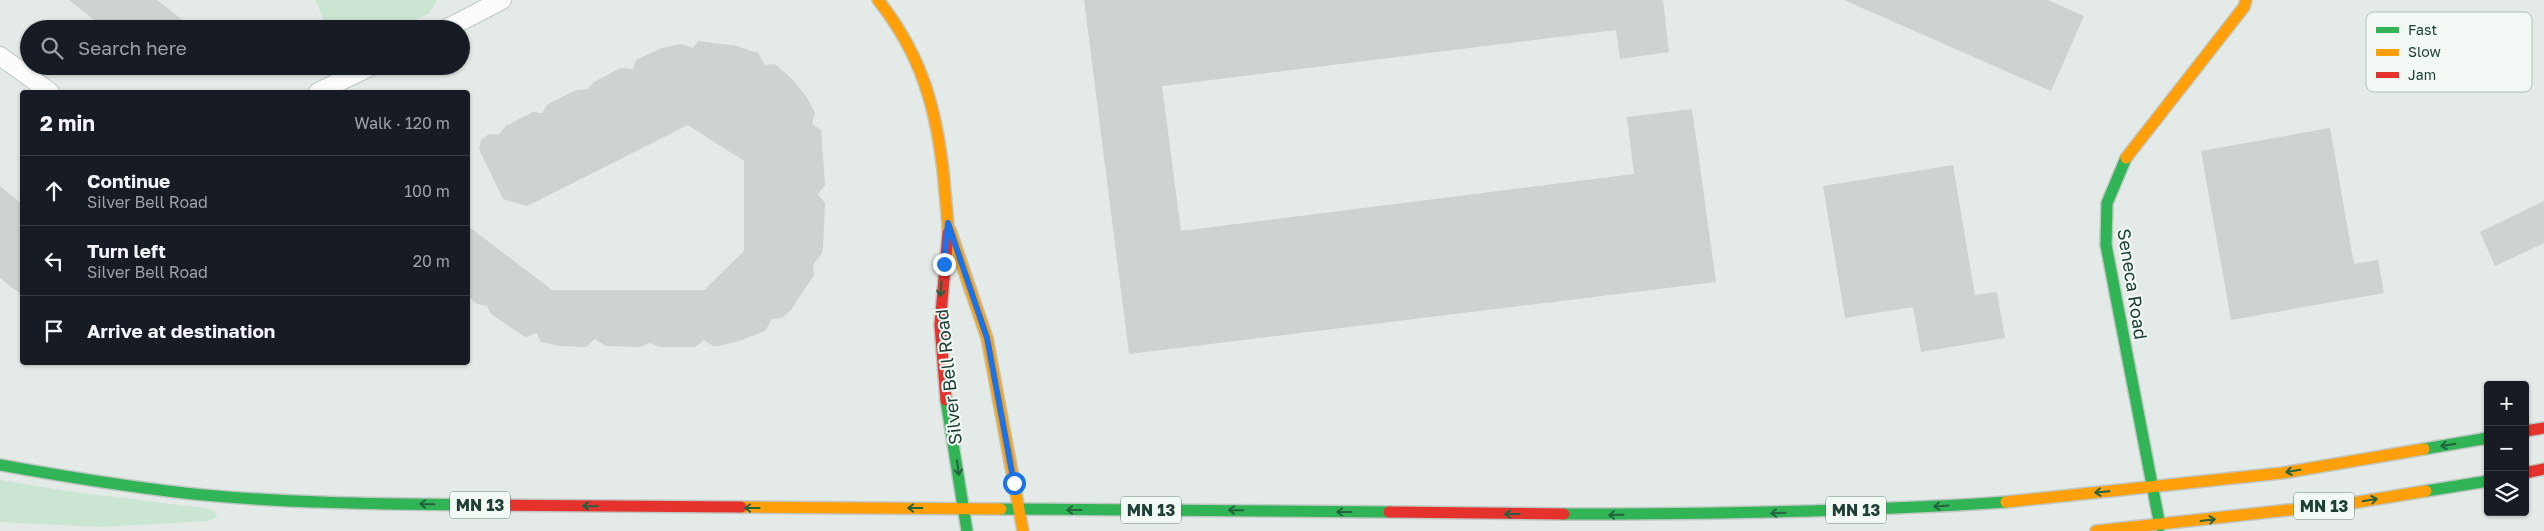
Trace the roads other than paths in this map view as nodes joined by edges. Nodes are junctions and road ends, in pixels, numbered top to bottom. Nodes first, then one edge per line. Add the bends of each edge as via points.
1 (502, 0) edge
2 (878, 0) edge
3 (2246, 0) edge
4 (463, 20) edge
5 (0, 56) edge
6 (20, 70) edge
7 (26, 75) edge
8 (353, 75) edge
9 (47, 90) edge
10 (322, 90) edge
11 (948, 223) junction
12 (2544, 428) edge
13 (2529, 430) edge
14 (2484, 439) edge
15 (0, 465) edge
16 (2544, 469) edge
17 (2529, 472) edge
18 (2484, 482) edge
19 (2151, 488) junction
20 (963, 508) junction
21 (1018, 509) junction
22 (2160, 528) edge
23 (967, 531) edge
24 (1023, 531) edge
25 (2096, 531) edge

1 - 4 street
2 - 11 main road, Silver Bell Road via 908,41 927,83 940,139
3 - 19 main road, Seneca Road via 2244,7 2127,156 2107,202 2106,245
5 - 6 street
7 - 9 street
8 - 10 street
11 -> 20 main road, Silver Bell Road via 940,297 940,340
11 - 21 main road, Silver Bell Road via 987,338
12 - 13 main road
14 -> 19 main road, MN 13 via 2282,473
20 -> 15 main road, MN 13 via 312,502 178,492
16 - 17 main road
22 -> 18 main road, MN 13
19 -> 21 main road, MN 13 via 1898,509 1746,514
19 - 22 main road, Seneca Road
20 - 21 main road, MN 13
20 - 23 main road, Silver Bell Road
21 - 24 main road, Silver Bell Road
22 - 25 main road, MN 13

